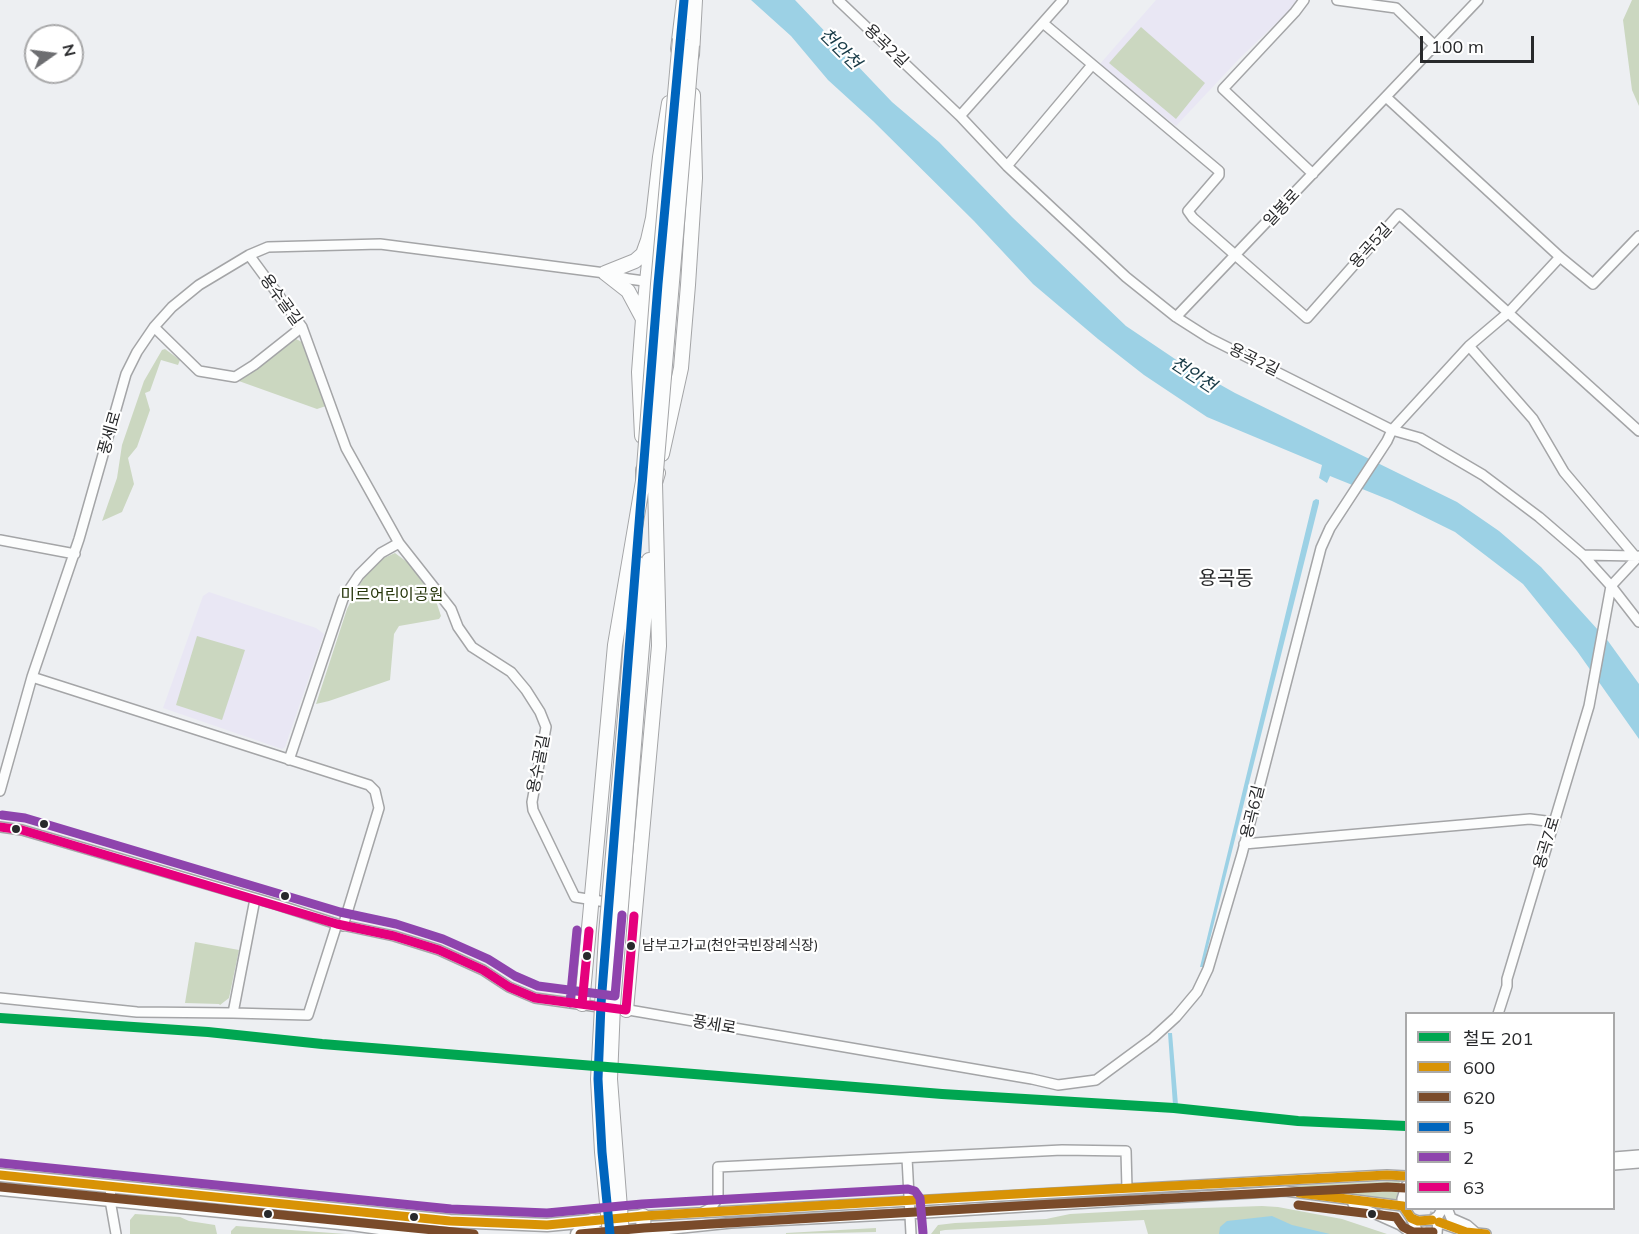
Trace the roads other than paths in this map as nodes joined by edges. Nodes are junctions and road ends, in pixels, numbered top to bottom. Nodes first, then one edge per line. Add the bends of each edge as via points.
1 (684, 0) edge
2 (695, 0) edge
3 (838, 0) edge
4 (1063, 0) edge
5 (1304, 0) edge
6 (1337, 0) edge
7 (1478, 0) edge
8 (1043, 22) junction
9 (686, 42) junction
10 (1435, 46) junction
11 (1092, 65) junction
12 (1386, 98) junction
13 (960, 116) junction
14 (1007, 166) junction
15 (1313, 174) junction
16 (653, 218) junction
17 (1639, 236) edge
18 (249, 255) junction
19 (1237, 255) junction
20 (1560, 257) junction
21 (605, 273) junction
22 (646, 281) junction
23 (688, 285) junction
24 (1509, 312) junction
25 (1176, 317) junction
26 (644, 319) junction
27 (154, 327) junction
28 (302, 327) junction
29 (1469, 346) junction
30 (1392, 430) junction
31 (1639, 431) edge
32 (649, 482) junction
33 (0, 540) edge
34 (399, 543) junction
35 (75, 554) junction
36 (1583, 555) junction
37 (1638, 556) edge
38 (1611, 586) junction
39 (1639, 622) edge
40 (32, 677) junction
41 (632, 706) junction
42 (289, 760) junction
43 (0, 791) edge
44 (1554, 822) junction
45 (0, 827) edge
46 (1244, 844) junction
47 (255, 898) junction
48 (592, 900) junction
49 (636, 906) junction
50 (340, 925) junction
51 (1507, 979) junction
52 (0, 998) edge
53 (582, 1004) junction
54 (626, 1010) junction
55 (1494, 1012) edge
56 (1499, 1012) edge
57 (233, 1013) junction
58 (1096, 1080) joint
59 (1639, 1155) edge
60 (1615, 1156) edge
61 (907, 1158) junction
62 (1639, 1163) edge
63 (1615, 1165) edge
64 (0, 1174) edge
65 (1405, 1175) edge
66 (0, 1189) edge
67 (1127, 1189) junction
68 (1405, 1191) edge
69 (110, 1193) junction
70 (718, 1198) junction
71 (1345, 1200) junction
72 (908, 1201) junction
73 (1403, 1206) junction
74 (1405, 1209) edge
75 (1406, 1210) edge
76 (734, 1212) junction
77 (375, 1214) junction
78 (700, 1214) junction
79 (909, 1215) junction
80 (1440, 1215) edge
81 (643, 1216) junction
82 (1412, 1218) junction
83 (593, 1229) edge
84 (376, 1231) edge
85 (1454, 1232) edge
86 (1475, 1232) junction
87 (644, 1233) edge
88 (116, 1234) edge
89 (422, 1234) edge
90 (577, 1234) edge
91 (610, 1234) edge
92 (622, 1234) edge
93 (911, 1234) edge
94 (1412, 1234) edge
95 (1419, 1234) edge
96 (1437, 1234) edge
97 (1486, 1234) edge

1 - 9 highway
2 - 9 highway
3 - 13 street, 용곡2길
4 - 8 street
5 - 15 street via 1223,89
6 - 10 street via 1396,8
7 - 10 street, 일봉로
8 - 11 street
8 - 13 street
9 - 16 highway via 660,157
9 - 23 highway via 695,178
9 - 32 highway, bridge via 658,284
10 - 12 street, 일봉로
11 - 14 street
11 - 19 street via 1219,171 1188,211
12 - 15 street, 일봉로
12 - 20 street
13 - 14 street, 용곡2길
14 - 25 street, 용곡2길 via 1126,277
15 - 19 street, 일봉로
16 - 21 highway via 642,254 635,261
16 - 22 highway
17 - 20 street via 1593,284
18 - 21 street, 풍세로 via 268,247 380,244
18 - 27 street, 풍세로 via 199,285
18 - 28 street, 용수골길
19 - 24 street, 용곡5길 via 1307,318 1399,214
19 - 25 street, 일봉로
20 - 24 street
21 - 22 street
21 - 26 highway via 628,291
22 - 23 street
22 - 26 highway
23 - 32 highway via 681,368
24 - 29 street
24 - 31 street, 용곡5길
25 - 30 street, 용곡2길 via 1209,338
26 - 32 highway via 639,372
27 - 28 street via 199,371 235,376
27 - 35 street, 풍세로 via 126,374
28 - 34 street, 용수골길 via 346,448
29 - 30 street
29 - 37 street via 1533,419 1564,472
30 - 36 street, 용곡2길 via 1420,438 1483,475
30 - 46 street, 용곡6길 via 1321,548
32 - 41 highway
32 - 48 highway via 615,645
32 - 49 highway via 658,646
33 - 35 street
34 - 42 street via 359,575 343,599
34 - 48 street, 용수골길 via 450,609 472,647 511,672 540,712 546,727 533,810 575,897
35 - 40 street, 풍세로
36 - 37 street
36 - 38 street, 용곡2길
37 - 38 street
38 - 39 street, 용곡2길
38 - 44 street, 용곡7로 via 1589,706
40 - 42 street
40 - 43 street, 풍세로
41 - 91 highway, bridge via 605,945 598,1079
41 - 92 highway, bridge via 611,1058
42 - 50 street via 369,785 378,799 379,808
44 - 46 street via 1530,819
44 - 51 street, 용곡7로
45 - 47 street, 풍세로 via 22,830
46 - 58 street, 용곡6길 via 1208,969 1197,992 1161,1031
47 - 50 street, 풍세로
47 - 57 street
48 - 49 street, 용수골길
48 - 53 highway
49 - 54 highway
50 - 53 street, 풍세로 via 439,950 535,998
50 - 57 street via 308,1016
51 - 55 street, 용곡7로
51 - 56 street, 용곡7로
52 - 57 street via 137,1011
53 - 54 street, 풍세로
54 - 58 street, 풍세로 via 1058,1085
59 - 60 street
61 - 67 street via 1062,1150 1126,1151
61 - 70 street via 718,1167
61 - 72 street
62 - 63 street
64 - 69 main road
65 - 67 street
66 - 69 main road
67 - 72 street
68 - 73 street
69 - 77 main road
69 - 84 main road
69 - 88 street
70 - 76 street
70 - 78 street
71 - 73 street
71 - 79 street via 1285,1191
71 - 94 street
72 - 76 street
72 - 79 street
73 - 74 street
75 - 82 street
76 - 78 street
77 - 83 main road
77 - 84 street
78 - 81 street
79 - 87 street via 731,1223
79 - 93 street
80 - 82 street via 1426,1222
80 - 85 street
80 - 86 street
80 - 96 street
81 - 83 main road
81 - 87 highway
82 - 95 street
83 - 87 main road
83 - 90 main road
84 - 89 main road
85 - 86 street
86 - 97 street

